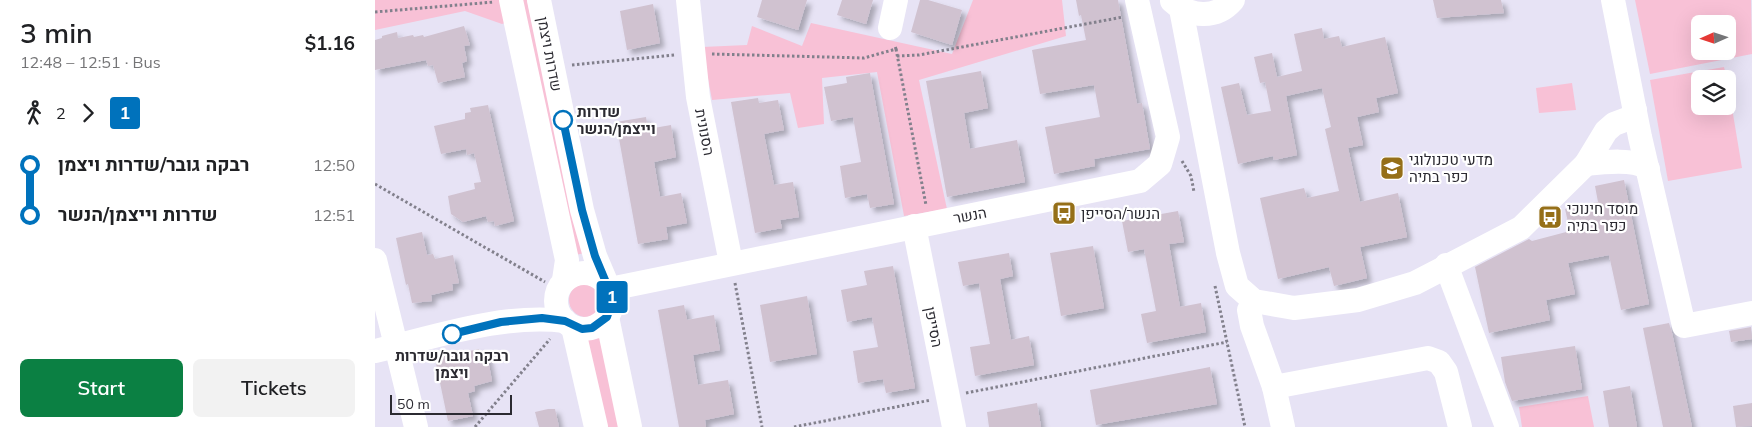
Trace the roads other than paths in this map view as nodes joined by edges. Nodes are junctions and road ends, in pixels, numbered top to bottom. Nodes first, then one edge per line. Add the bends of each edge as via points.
1 (511, 0) edge
2 (539, 0) edge
3 (688, 0) edge
4 (896, 0) edge
5 (1233, 0) edge
6 (1613, 0) edge
7 (1176, 4) edge
8 (1139, 7) edge
9 (893, 38) road end
10 (1633, 123) junction
11 (1601, 140) junction
12 (1586, 164) junction
13 (1630, 164) junction
14 (922, 224) junction
15 (375, 260) edge
16 (731, 263) junction
17 (1446, 266) junction
18 (561, 285) junction
19 (608, 286) junction
20 (1254, 301) junction
21 (1752, 313) edge
22 (607, 317) junction
23 (501, 322) junction
24 (569, 324) junction
25 (385, 348) edge
26 (1274, 386) junction
27 (415, 427) edge
28 (597, 427) edge
29 (631, 427) edge
30 (954, 427) edge
31 (1283, 427) edge
32 (1460, 427) edge
33 (1507, 427) edge

1 - 18 street, שדרות ויצמן via 567,260
2 - 19 street, שדרות ויצמן via 582,210 595,256
3 - 16 street, הסנונית via 698,97
4 - 9 street
5 - 7 street via 1221,10 1207,14 1194,14
6 - 10 street
7 - 20 street via 1227,253 1237,286
8 - 14 street, הנשר via 1168,137 1160,164 1140,181
10 - 11 street via 1614,124
10 - 13 street
11 - 12 street
11 - 13 street via 1603,153
12 - 13 street
12 - 17 street via 1521,228
13 - 21 street via 1684,326
14 - 16 street, הנשר
14 - 30 street, הסייפן
15 - 25 street
16 - 19 street, הנשר
17 - 20 street via 1415,283 1358,300 1294,308
17 - 33 street
18 - 19 street via 578,273 586,272
18 - 23 street
18 - 24 street via 556,304
19 - 22 street via 613,299
20 - 26 street via 1249,310 1252,326
22 - 24 street via 592,328
22 - 29 street
23 - 24 street via 542,318
23 - 25 street
24 - 28 street
25 - 27 street
26 - 31 street
26 - 32 street via 1428,358 1439,362 1446,372

